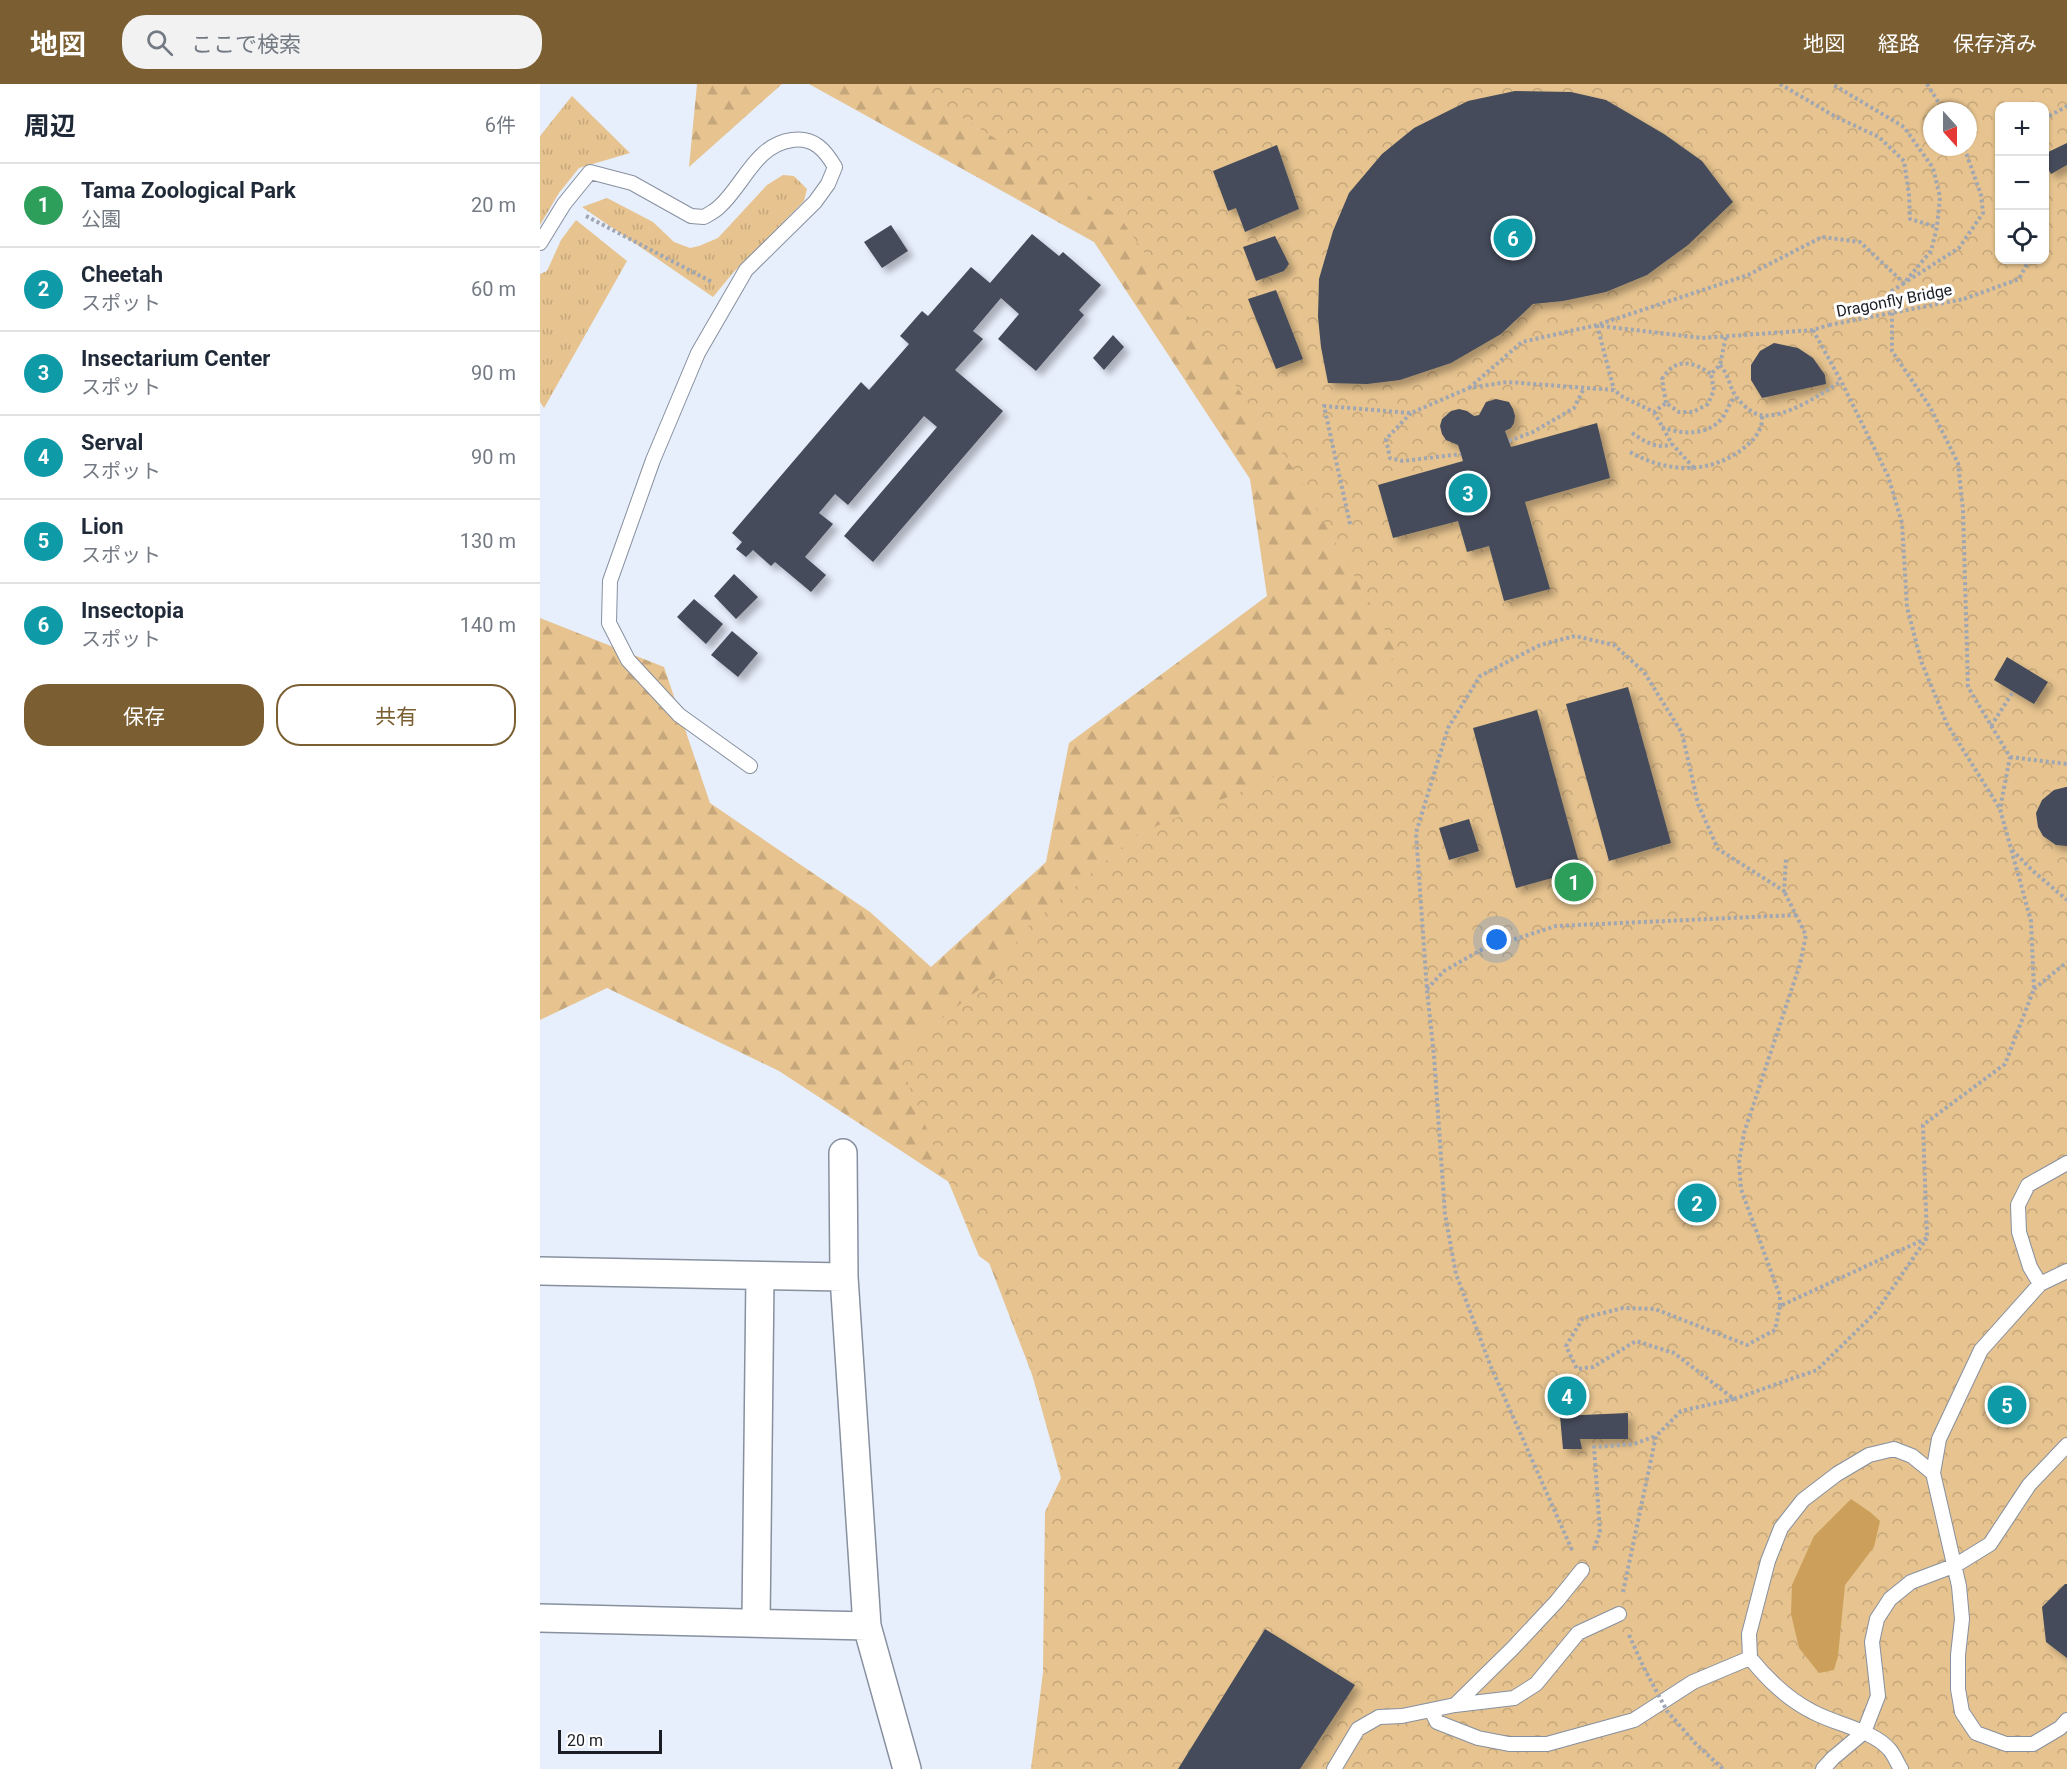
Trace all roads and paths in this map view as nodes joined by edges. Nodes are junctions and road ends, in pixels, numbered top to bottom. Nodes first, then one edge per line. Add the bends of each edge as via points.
1 (1780, 84) edge
2 (1832, 84) edge
3 (1927, 84) edge
4 (1938, 102) edge
5 (2067, 106) edge
6 (2049, 116) edge
7 (1967, 156) edge
8 (564, 204) junction
9 (1936, 227) junction
10 (540, 243) edge
11 (2027, 264) edge
12 (1904, 283) junction
13 (734, 293) junction
14 (1597, 325) junction
15 (1813, 330) junction
16 (1726, 336) junction
17 (1720, 365) junction
18 (1711, 374) junction
19 (1841, 381) junction
20 (1469, 388) junction
21 (1584, 388) junction
22 (1614, 390) junction
23 (1736, 397) junction
24 (1666, 403) junction
25 (1654, 412) junction
26 (1411, 413) junction
27 (1762, 416) junction
28 (1662, 427) junction
29 (1632, 433) dead end
30 (1509, 441) dead end
31 (1672, 444) junction
32 (1630, 452) dead end
33 (1461, 454) dead end
34 (1694, 468) junction
35 (1350, 524) dead end
36 (2013, 692) dead end
37 (1991, 726) junction
38 (2010, 757) junction
39 (2067, 764) edge
40 (750, 766) dead end
41 (2000, 809) junction
42 (2012, 850) junction
43 (1786, 859) dead end
44 (1784, 891) junction
45 (2067, 900) edge
46 (1796, 914) junction
47 (2067, 962) edge
48 (2034, 989) junction
49 (1427, 990) junction
50 (843, 1153) dead end
51 (2067, 1162) edge
52 (1927, 1238) junction
53 (2067, 1270) edge
54 (540, 1271) edge
55 (760, 1276) junction
56 (844, 1277) junction
57 (2040, 1284) junction
58 (1780, 1306) junction
59 (1734, 1400) junction
60 (1656, 1436) junction
61 (2067, 1445) edge
62 (1933, 1473) junction
63 (1956, 1565) junction
64 (1582, 1570) junction
65 (1619, 1614) junction
66 (540, 1618) edge
67 (756, 1622) junction
68 (867, 1626) junction
69 (1750, 1658) junction
70 (1455, 1705) junction
71 (1431, 1710) junction
72 (2067, 1720) edge
73 (1864, 1732) junction
74 (907, 1769) edge
75 (1334, 1769) edge
76 (1723, 1769) edge
77 (1823, 1769) edge
78 (1901, 1769) edge

1 - 9 path via 1879,137 1904,161 1910,219
2 - 9 path via 1904,127 1910,135 1933,168 1940,197
3 - 4 path
5 - 6 path
7 - 12 path via 1983,213 1959,248
8 - 10 lane
8 - 13 path
8 - 13 lane via 590,172 632,183 691,216 704,218 719,207 766,150 784,141 804,138 825,149 835,167 828,184 747,270
9 - 12 path via 1931,251
11 - 15 path, Dragonfly Bridge, bridge via 2019,279 1964,299
12 - 14 path via 1860,242 1822,237 1748,275
12 - 37 path via 1892,291 1892,351 1930,407 1958,463 1968,687
13 - 40 lane via 698,353 653,460 610,581 609,623 628,660 679,715
14 - 16 path, Dragonfly Bridge via 1702,338
14 - 20 path via 1522,342
14 - 22 path
15 - 16 path, Dragonfly Bridge
15 - 19 path
16 - 17 path
17 - 18 path
17 - 23 path via 1727,372
18 - 24 path via 1714,390 1708,404 1693,412 1679,412
18 - 24 path via 1687,363 1668,370 1662,379
19 - 27 path via 1790,410
19 - 41 path via 1888,476 1902,523 1906,607 1921,661 1947,724
20 - 21 path via 1507,382
20 - 26 path
21 - 22 path
21 - 30 path via 1574,408
22 - 25 path
23 - 27 path
23 - 28 path via 1723,417 1706,430 1684,432
24 - 25 path
25 - 28 path
26 - 33 path via 1386,439 1390,458 1403,461
26 - 35 path via 1324,406
27 - 34 path via 1754,439 1743,449 1721,462
28 - 31 path
29 - 31 path via 1656,446
31 - 34 path
32 - 34 path via 1662,465
36 - 37 path
37 - 38 path
38 - 39 path
38 - 41 path
41 - 42 path
42 - 45 path
42 - 48 path via 2031,921
43 - 44 path
44 - 46 path
44 - 49 path via 1718,849 1698,804 1682,733 1644,672 1614,645 1575,636 1540,645 1480,676 1448,728 1416,833
46 - 49 path via 1556,926 1481,950 1444,971
46 - 58 path via 1806,935 1800,964 1744,1133 1739,1162 1741,1189 1780,1296
47 - 48 path
48 - 52 path via 2005,1064 1923,1125
49 - 64 path via 1445,1214 1456,1274 1491,1367
50 - 56 street
51 - 57 lane via 2028,1185 2018,1206 2019,1232
52 - 58 path
52 - 59 path via 1876,1312 1817,1370
53 - 57 lane
54 - 55 street
55 - 56 street
55 - 67 street
56 - 68 street
57 - 62 lane via 1982,1350 1940,1439
58 - 59 path via 1775,1330 1747,1345 1655,1309 1623,1308 1583,1318 1566,1346 1577,1369 1593,1367 1636,1341 1674,1353
59 - 60 path via 1682,1411
60 - 64 path via 1634,1444 1594,1447 1600,1532
60 - 65 path
61 - 63 lane via 2029,1485 1990,1544
62 - 63 lane
62 - 69 lane via 1912,1456 1894,1449 1869,1455 1803,1500 1781,1528 1768,1561 1749,1634
63 - 72 lane via 1962,1618 1958,1689 1962,1712 1976,1733 2006,1744 2033,1744
63 - 73 lane via 1911,1582 1890,1599 1877,1619 1872,1642 1878,1696
64 - 70 lane
65 - 70 lane via 1578,1633 1536,1684 1514,1698
65 - 76 path, bridge via 1667,1711
66 - 67 street
67 - 68 street
68 - 74 street
69 - 71 lane via 1693,1682 1634,1720 1546,1744 1509,1744 1478,1738 1437,1722
69 - 73 lane via 1766,1679 1813,1713
70 - 71 lane
71 - 75 lane via 1379,1717 1358,1729
73 - 77 lane
73 - 78 lane via 1888,1748

